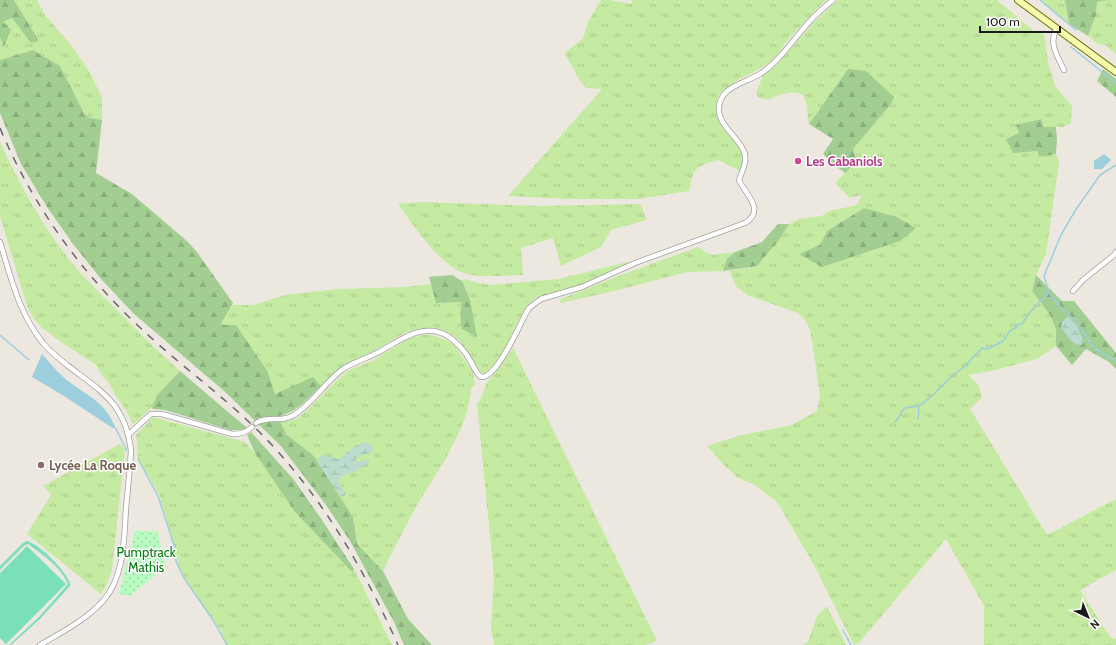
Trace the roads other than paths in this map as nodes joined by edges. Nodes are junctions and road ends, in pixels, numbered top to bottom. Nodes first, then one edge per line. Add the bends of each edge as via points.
1 (832, 0) edge
2 (1018, 0) edge
3 (1057, 28) junction
4 (1064, 70) dead end
5 (1116, 72) edge
6 (0, 242) edge
7 (1116, 252) edge
8 (1073, 291) dead end
9 (256, 423) dead end
10 (252, 427) dead end
11 (129, 434) junction
12 (40, 645) edge

1 - 9 street via 811,19 777,60 760,74 729,89 720,100 719,113 722,122 743,149 746,161 739,180 753,202 755,213 752,218 745,223 635,263 582,287 542,299 529,308 508,349 492,373 484,378 481,378 456,342 434,331 421,331 407,335 343,369 293,416 284,419 262,419
2 - 3 main road
3 - 4 street via 1052,36 1054,48
3 - 5 main road
6 - 11 street via 25,316 42,343 106,395 116,406
7 - 8 street via 1082,280
10 - 11 street via 247,432 232,434 162,414 151,414
11 - 12 street via 130,469 122,556 117,576 95,609

